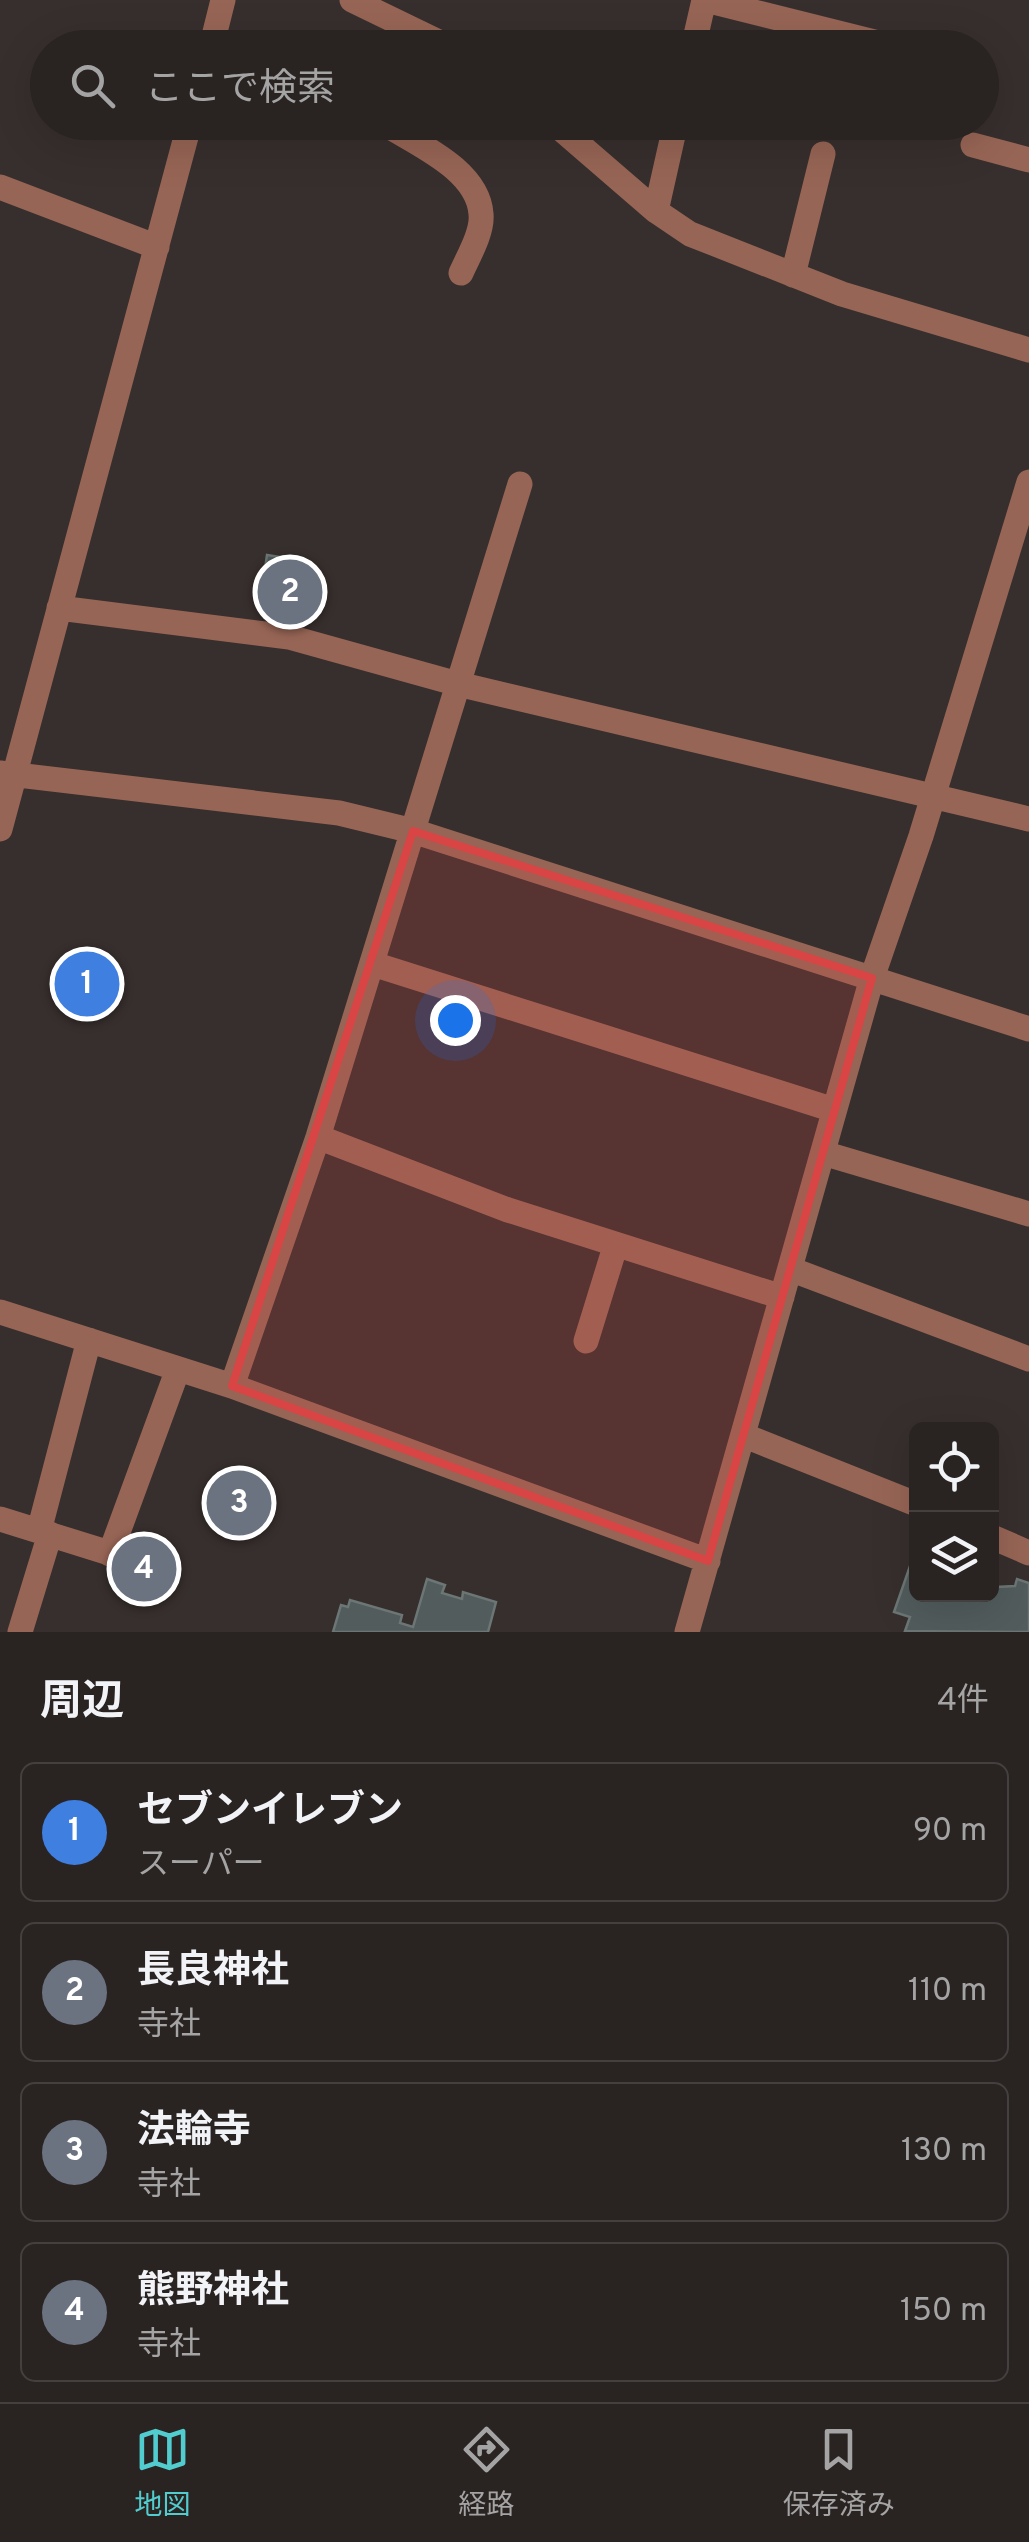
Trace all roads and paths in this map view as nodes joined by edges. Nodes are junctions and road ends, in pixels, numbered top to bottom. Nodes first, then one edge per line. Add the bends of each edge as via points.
1 (223, 0) edge
2 (352, 0) edge
3 (705, 0) edge
4 (215, 30) edge
5 (414, 30) edge
6 (698, 30) edge
7 (826, 30) edge
8 (185, 140) edge
9 (410, 140) edge
10 (574, 140) edge
11 (672, 140) edge
12 (973, 144) dead end
13 (823, 154) dead end
14 (1029, 160) edge
15 (0, 187) edge
16 (656, 211) junction
17 (157, 247) junction
18 (462, 274) dead end
19 (793, 275) junction
20 (1029, 350) edge
21 (1029, 482) edge
22 (520, 484) dead end
23 (59, 608) junction
24 (458, 684) junction
25 (7, 774) edge
26 (933, 798) junction
27 (1029, 819) edge
28 (0, 829) edge
29 (414, 831) junction
30 (373, 964) junction
31 (872, 978) junction
32 (1029, 1029) edge
33 (834, 1110) junction
34 (318, 1136) junction
35 (823, 1153) junction
36 (1029, 1214) edge
37 (616, 1246) junction
38 (790, 1269) junction
39 (782, 1298) junction
40 (0, 1312) edge
41 (89, 1340) junction
42 (586, 1341) dead end
43 (1029, 1360) edge
44 (178, 1368) junction
45 (232, 1386) junction
46 (745, 1436) junction
47 (909, 1501) edge
48 (0, 1519) edge
49 (44, 1533) junction
50 (999, 1540) edge
51 (1029, 1553) edge
52 (708, 1561) junction
53 (20, 1632) edge
54 (688, 1632) edge

1 - 4 street
2 - 5 street
3 - 6 street
3 - 7 street
8 - 17 street
9 - 18 street via 475,188 482,218
10 - 16 street
11 - 16 street
12 - 14 street
13 - 19 street
15 - 17 street
16 - 19 street via 690,234
17 - 23 street
19 - 20 street
21 - 26 street
22 - 24 street
23 - 24 street via 289,637
23 - 25 street
24 - 26 street
24 - 29 street
25 - 28 street
25 - 29 street via 340,813
26 - 27 street
26 - 31 street
29 - 30 street
29 - 31 street
30 - 33 street
30 - 34 street
31 - 32 street
31 - 33 street
33 - 35 street
34 - 37 street
34 - 45 street
35 - 36 street
35 - 38 street
37 - 39 street
37 - 42 street
38 - 39 street
38 - 43 street
39 - 46 street
40 - 41 street
41 - 44 street
41 - 49 street
44 - 45 street
44 - 49 street via 115,1555
45 - 52 street
46 - 47 street
46 - 52 street
48 - 49 street
49 - 53 street
50 - 51 street
52 - 54 street

